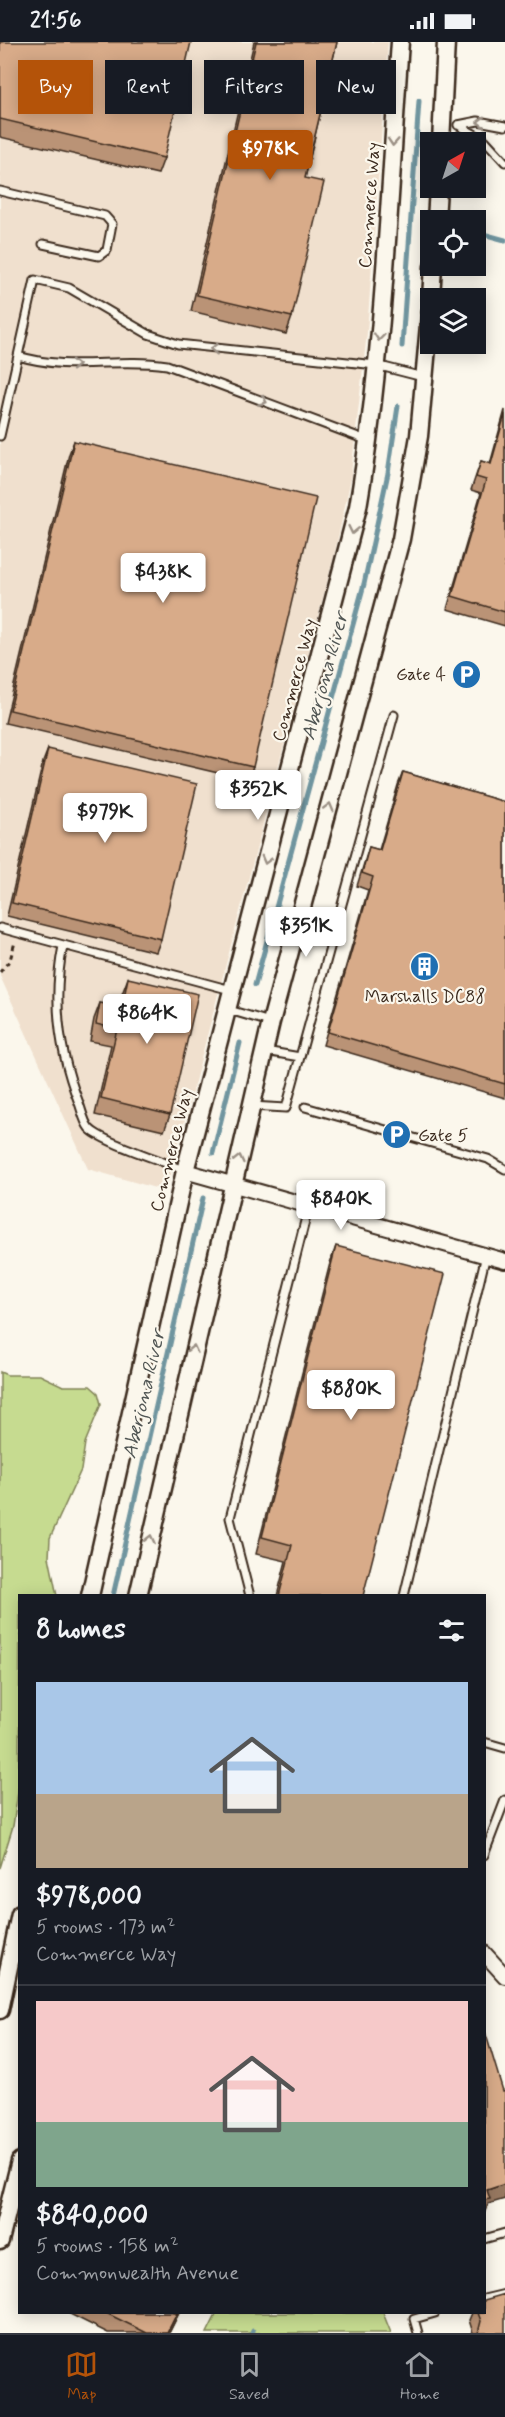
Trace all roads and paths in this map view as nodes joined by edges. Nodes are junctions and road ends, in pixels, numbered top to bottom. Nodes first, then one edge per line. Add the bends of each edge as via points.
1 (400, 42) edge
2 (446, 42) edge
3 (505, 126) edge
4 (442, 132) edge
5 (505, 162) edge
6 (0, 191) edge
7 (43, 244) dead end
8 (427, 354) edge
9 (18, 356) junction
10 (376, 365) junction
11 (425, 377) junction
12 (0, 435) edge
13 (369, 441) junction
14 (394, 715) dead end
15 (0, 928) edge
16 (17, 934) junction
17 (63, 946) junction
18 (0, 972) edge
19 (231, 990) junction
20 (226, 1009) junction
21 (271, 1022) junction
22 (264, 1051) junction
23 (300, 1057) junction
24 (251, 1106) junction
25 (305, 1107) dead end
26 (505, 1169) edge
27 (185, 1171) junction
28 (233, 1182) junction
29 (309, 1204) junction
30 (486, 1255) junction
31 (505, 1261) edge
32 (90, 1594) edge
33 (138, 1594) edge
34 (249, 1594) edge
35 (404, 1594) edge
36 (486, 1743) edge
37 (505, 1748) edge
38 (505, 1800) edge
39 (486, 1850) edge
40 (18, 1921) edge
41 (11, 1945) edge
42 (486, 1955) edge
43 (505, 1976) edge
44 (0, 2010) edge
45 (18, 2169) edge
46 (505, 2233) edge
47 (486, 2238) edge
48 (0, 2241) edge
49 (505, 2294) edge
50 (486, 2299) edge
51 (432, 2314) edge
52 (418, 2333) edge

1 -> 10 street, Commerce Way
2 - 4 street
3 -> 5 lane via 478,121 458,125 485,140
6 - 7 lane via 105,216 112,224 107,250 99,256
8 - 11 street
10 -> 9 lane via 178,344 148,334 69,288 35,280
9 - 12 lane
9 -> 13 lane via 59,365 167,365
10 - 11 lane
10 - 13 street, Commerce Way
21 -> 11 street via 392,576 411,487
13 -> 19 street, Commerce Way via 350,543
14 - 23 lane
15 - 16 lane
16 - 17 lane
16 - 18 path via 10,960
17 - 19 lane
17 - 27 lane via 56,1008 69,1078 89,1128 105,1140
19 - 20 street, Commerce Way
20 - 21 lane
20 - 27 street, Commerce Way
21 - 22 street
22 - 23 lane
22 - 24 street
23 - 24 lane via 286,1108
28 -> 24 street
25 - 26 lane via 488,1159
27 - 28 street
27 - 32 street, Commerce Way
28 - 29 street
33 -> 28 street
29 - 30 street
29 - 34 lane via 230,1518
30 - 31 street
30 - 35 lane
36 - 37 lane
38 - 39 lane
40 - 41 street
41 - 44 street
42 - 43 street
45 - 48 street
46 - 47 lane
49 - 50 lane
51 - 52 lane via 414,2319

